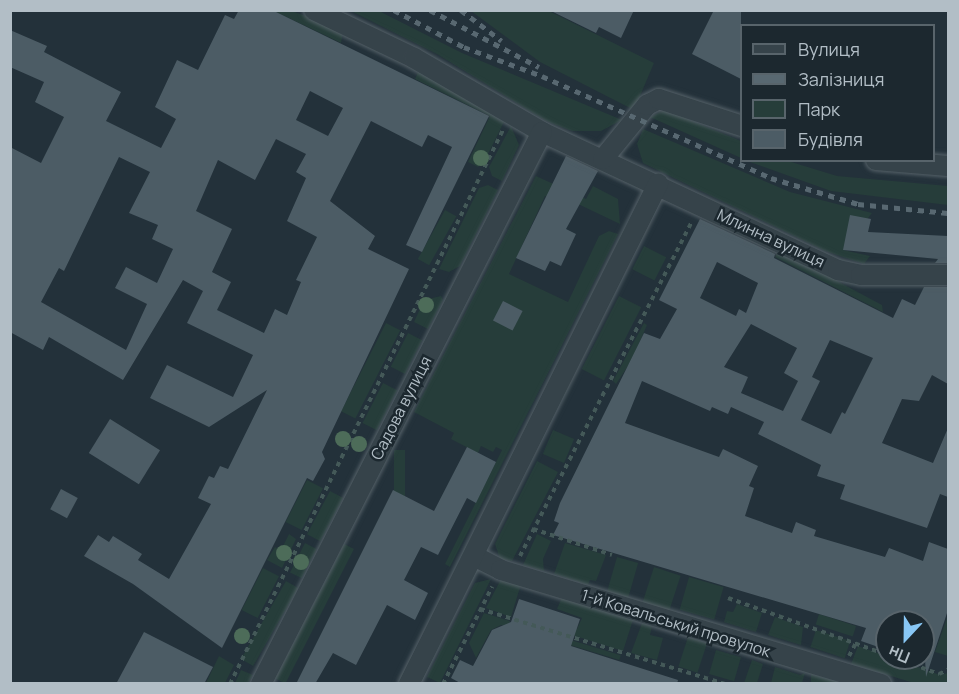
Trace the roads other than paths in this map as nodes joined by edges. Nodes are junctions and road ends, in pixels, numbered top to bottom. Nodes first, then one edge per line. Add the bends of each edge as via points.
1 (314, 10) edge
2 (740, 126) edge
3 (542, 132) junction
4 (603, 159) junction
5 (900, 162) edge
6 (948, 166) edge
7 (658, 184) junction
8 (948, 274) edge
9 (474, 556) junction
10 (261, 684) edge
11 (409, 684) edge
12 (881, 684) edge

1 - 3 street, Млинна вулиця via 392,46
2 - 4 street via 659,99 647,105
3 - 4 street, Млинна вулиця
3 - 10 street, Садова вулиця
4 - 7 street, Млинна вулиця
5 - 6 street
7 - 8 street, Млинна вулиця via 849,274
7 - 9 street
9 - 11 street
9 - 12 street, 1-й Ковальський провулок via 501,570

